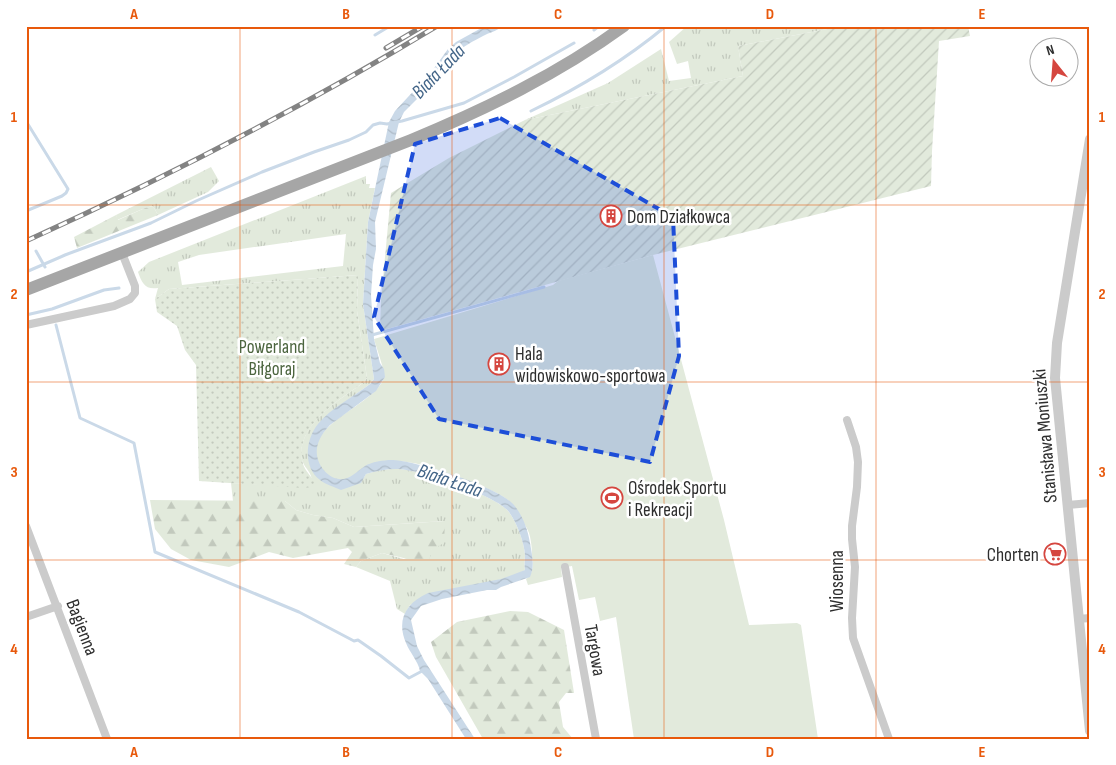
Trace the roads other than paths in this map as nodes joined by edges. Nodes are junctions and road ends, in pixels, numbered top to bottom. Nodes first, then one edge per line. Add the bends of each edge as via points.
1 (624, 26) edge
2 (1090, 139) edge
3 (1089, 156) edge
4 (122, 253) junction
5 (26, 290) edge
6 (26, 325) edge
7 (847, 420) dead end
8 (1090, 503) edge
9 (1068, 505) junction
10 (26, 526) edge
11 (565, 567) dead end
12 (58, 606) junction
13 (26, 617) edge
14 (1090, 618) edge
15 (1078, 619) junction
16 (1090, 732) edge
17 (107, 739) edge
18 (596, 739) edge
19 (889, 739) edge

1 - 4 main road via 541,79 470,115
2 - 3 street, Stanisława Moniuszki
3 - 9 street, Stanisława Moniuszki via 1055,364
4 - 5 main road
4 - 6 street via 135,286 135,293 130,299 114,306
7 - 19 street, Wiosenna via 858,462 852,539 856,566 853,638
8 - 9 street
9 - 15 street, Stanisława Moniuszki
10 - 12 street, Bagienna
11 - 18 street, Targowa
12 - 13 street
12 - 17 street, Bagienna
14 - 15 street
15 - 16 street, Stanisława Moniuszki

